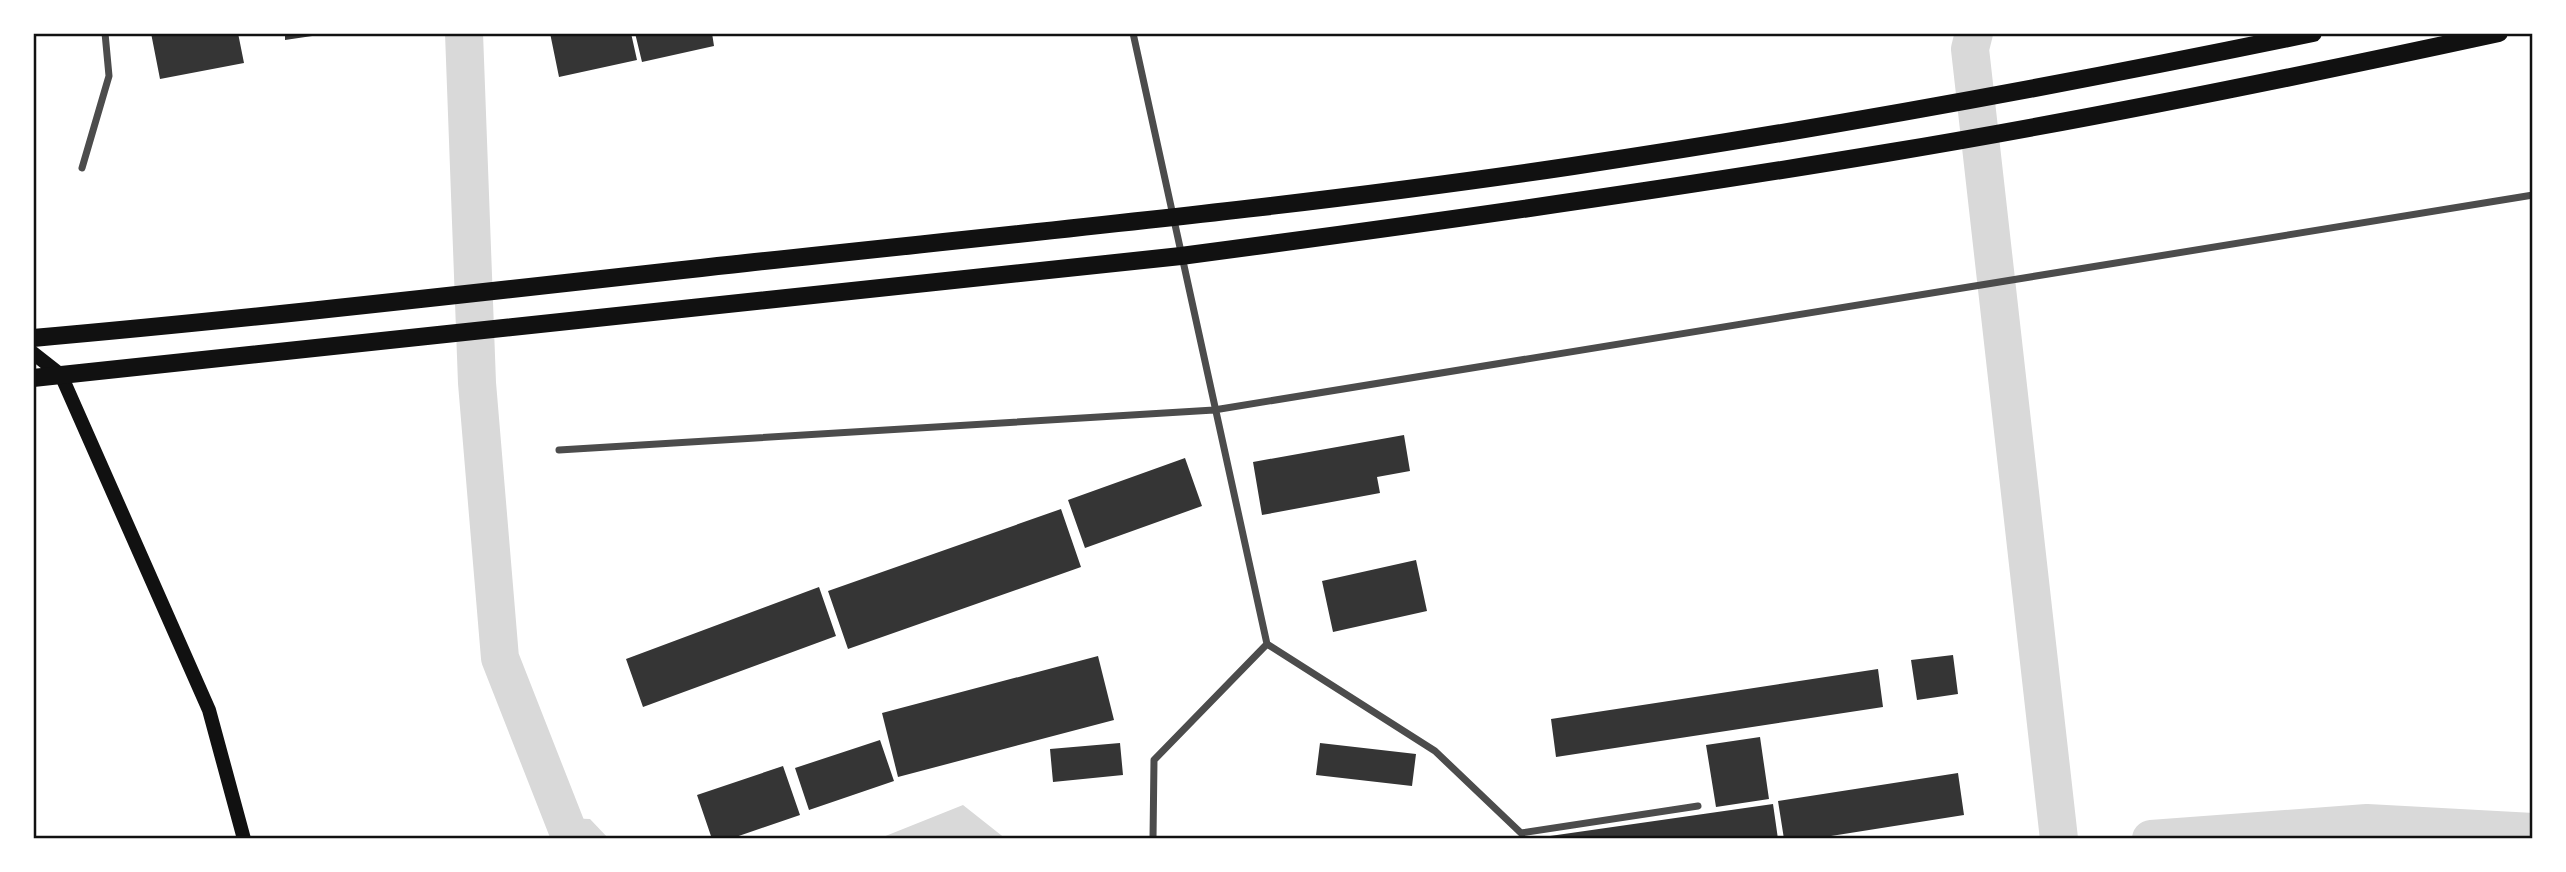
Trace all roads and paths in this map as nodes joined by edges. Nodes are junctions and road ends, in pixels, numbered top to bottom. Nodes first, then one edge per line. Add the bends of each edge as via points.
1 (105, 33) edge
2 (1133, 33) edge
3 (2313, 33) edge
4 (2499, 33) edge
5 (82, 169) dead end
6 (2533, 195) edge
7 (1172, 218) junction
8 (1181, 256) junction
9 (33, 338) edge
10 (33, 354) edge
11 (61, 375) junction
12 (33, 378) edge
13 (1214, 410) junction
14 (559, 450) dead end
15 (1267, 644) junction
16 (1698, 806) dead end
17 (244, 839) edge
18 (1153, 839) edge

1 - 5 street via 109,76
2 - 7 street
3 - 7 main road via 1881,117 1573,166
4 - 8 main road via 2276,81 1887,153
6 - 13 street
7 - 8 street
7 - 9 main road via 230,321
8 - 11 main road
8 - 13 street
10 - 11 main road
11 - 12 main road
11 - 17 main road via 209,710
13 - 14 street
13 - 15 street
15 - 16 street via 1435,751 1521,833
15 - 18 street via 1154,760

